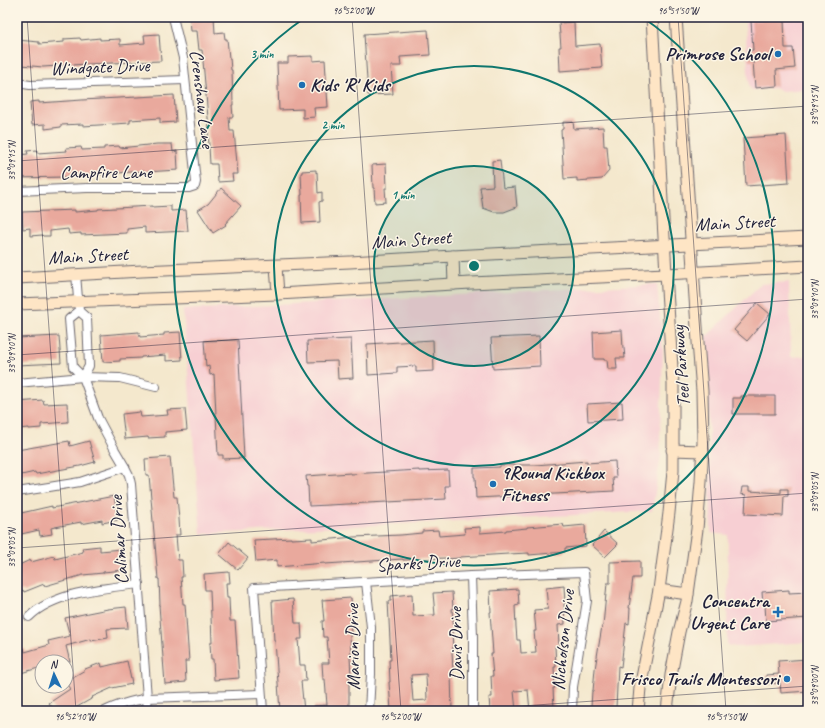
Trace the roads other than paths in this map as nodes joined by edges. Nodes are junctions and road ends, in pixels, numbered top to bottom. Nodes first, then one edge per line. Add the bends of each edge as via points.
1 (173, 17) edge
2 (652, 17) edge
3 (676, 17) edge
4 (185, 80) junction
5 (17, 83) edge
6 (194, 186) joint
7 (17, 191) edge
8 (808, 238) edge
9 (691, 244) junction
10 (665, 245) junction
11 (453, 256) junction
12 (276, 266) junction
13 (808, 266) edge
14 (693, 273) junction
15 (76, 274) junction
16 (666, 274) junction
17 (17, 278) edge
18 (454, 284) junction
19 (278, 294) junction
20 (17, 304) edge
21 (78, 306) junction
22 (83, 377) junction
23 (17, 383) edge
24 (156, 387) dead end
25 (672, 450) junction
26 (703, 451) junction
27 (125, 467) junction
28 (17, 492) edge
29 (584, 572) joint
30 (471, 576) junction
31 (366, 582) junction
32 (139, 584) junction
33 (659, 590) junction
34 (688, 594) junction
35 (29, 617) dead end
36 (261, 694) junction
37 (148, 698) junction
38 (104, 711) edge
39 (148, 711) edge
40 (262, 711) edge
41 (369, 711) edge
42 (472, 711) edge
43 (572, 711) edge
44 (638, 711) edge
45 (668, 711) edge

1 - 4 street, Crenshaw Lane via 183,58
2 - 10 main road, Teel Parkway
3 - 9 main road, Teel Parkway
4 - 5 street, Windgate Drive via 30,86
4 - 6 street, Crenshaw Lane via 196,182
6 - 7 street, Campfire Lane
8 - 9 main road, Main Street
9 - 10 main road, Main Street
9 - 14 main road, Teel Parkway
10 - 11 main road, Main Street
10 - 16 main road, Teel Parkway
11 - 12 main road, Main Street
11 - 18 main road
12 - 15 main road, Main Street
12 - 19 main road
13 - 14 main road
14 - 16 main road
14 - 26 main road, Teel Parkway via 702,391
15 - 17 main road, Main Street
15 - 21 street
16 - 18 main road
16 - 25 main road, Teel Parkway via 673,384
18 - 19 main road
19 - 21 main road
20 - 21 main road
21 - 22 street via 87,318 89,366
21 - 22 street, Calimar Drive via 69,319 73,367
22 - 23 street
22 - 24 street via 120,378
22 - 27 street, Calimar Drive via 98,418
25 - 26 main road
25 - 33 main road, Teel Parkway via 673,470
26 - 34 main road, Teel Parkway via 697,529
27 - 28 street via 80,482
27 - 32 street, Calimar Drive via 132,492
29 - 30 street, Sparks Drive
29 - 43 street, Nicholson Drive via 587,601 573,687
30 - 31 street, Sparks Drive
30 - 42 street, Davis Drive
31 - 36 street, Sparks Drive via 254,588
31 - 41 street, Marion Drive via 371,628
32 - 35 street via 72,594 42,606
32 - 37 street, Calimar Drive
33 - 34 main road
33 - 44 main road, Teel Parkway
34 - 45 main road, Teel Parkway via 672,675
36 - 37 street
36 - 40 street
37 - 38 street via 130,701
37 - 39 street, Calimar Drive

